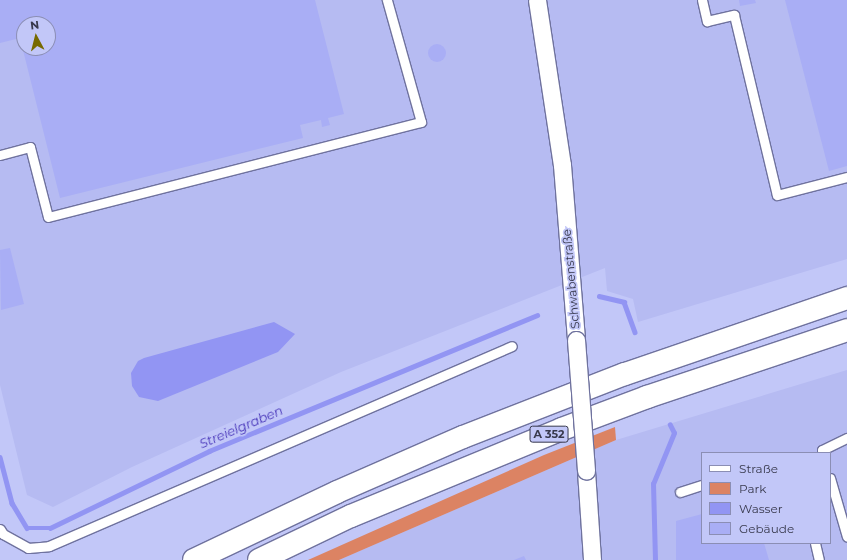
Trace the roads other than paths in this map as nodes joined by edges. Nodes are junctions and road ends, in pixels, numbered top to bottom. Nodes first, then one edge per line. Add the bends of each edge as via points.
1 (387, 0) edge
2 (537, 0) edge
3 (702, 0) edge
4 (0, 155) edge
5 (847, 177) edge
6 (847, 298) edge
7 (847, 330) edge
8 (512, 346) dead end
9 (847, 438) edge
10 (823, 452) edge
11 (831, 481) edge
12 (701, 485) edge
13 (680, 492) dead end
14 (0, 529) edge
15 (847, 537) edge
16 (815, 544) edge
17 (194, 560) edge
18 (259, 560) edge
19 (592, 560) edge
20 (820, 560) edge

1 - 4 lane via 421,122 48,217 30,147
2 - 19 street, Schwabenstraße, bridge via 562,165
3 - 5 lane via 707,21 734,15 777,195
6 - 17 highway, A 352 via 626,374 463,437 337,492
7 - 18 highway, A 352 via 654,394 562,429 351,516
8 - 14 lane via 49,546 28,548 3,534
9 - 10 lane via 822,450
11 - 15 lane
12 - 13 lane
16 - 20 lane

